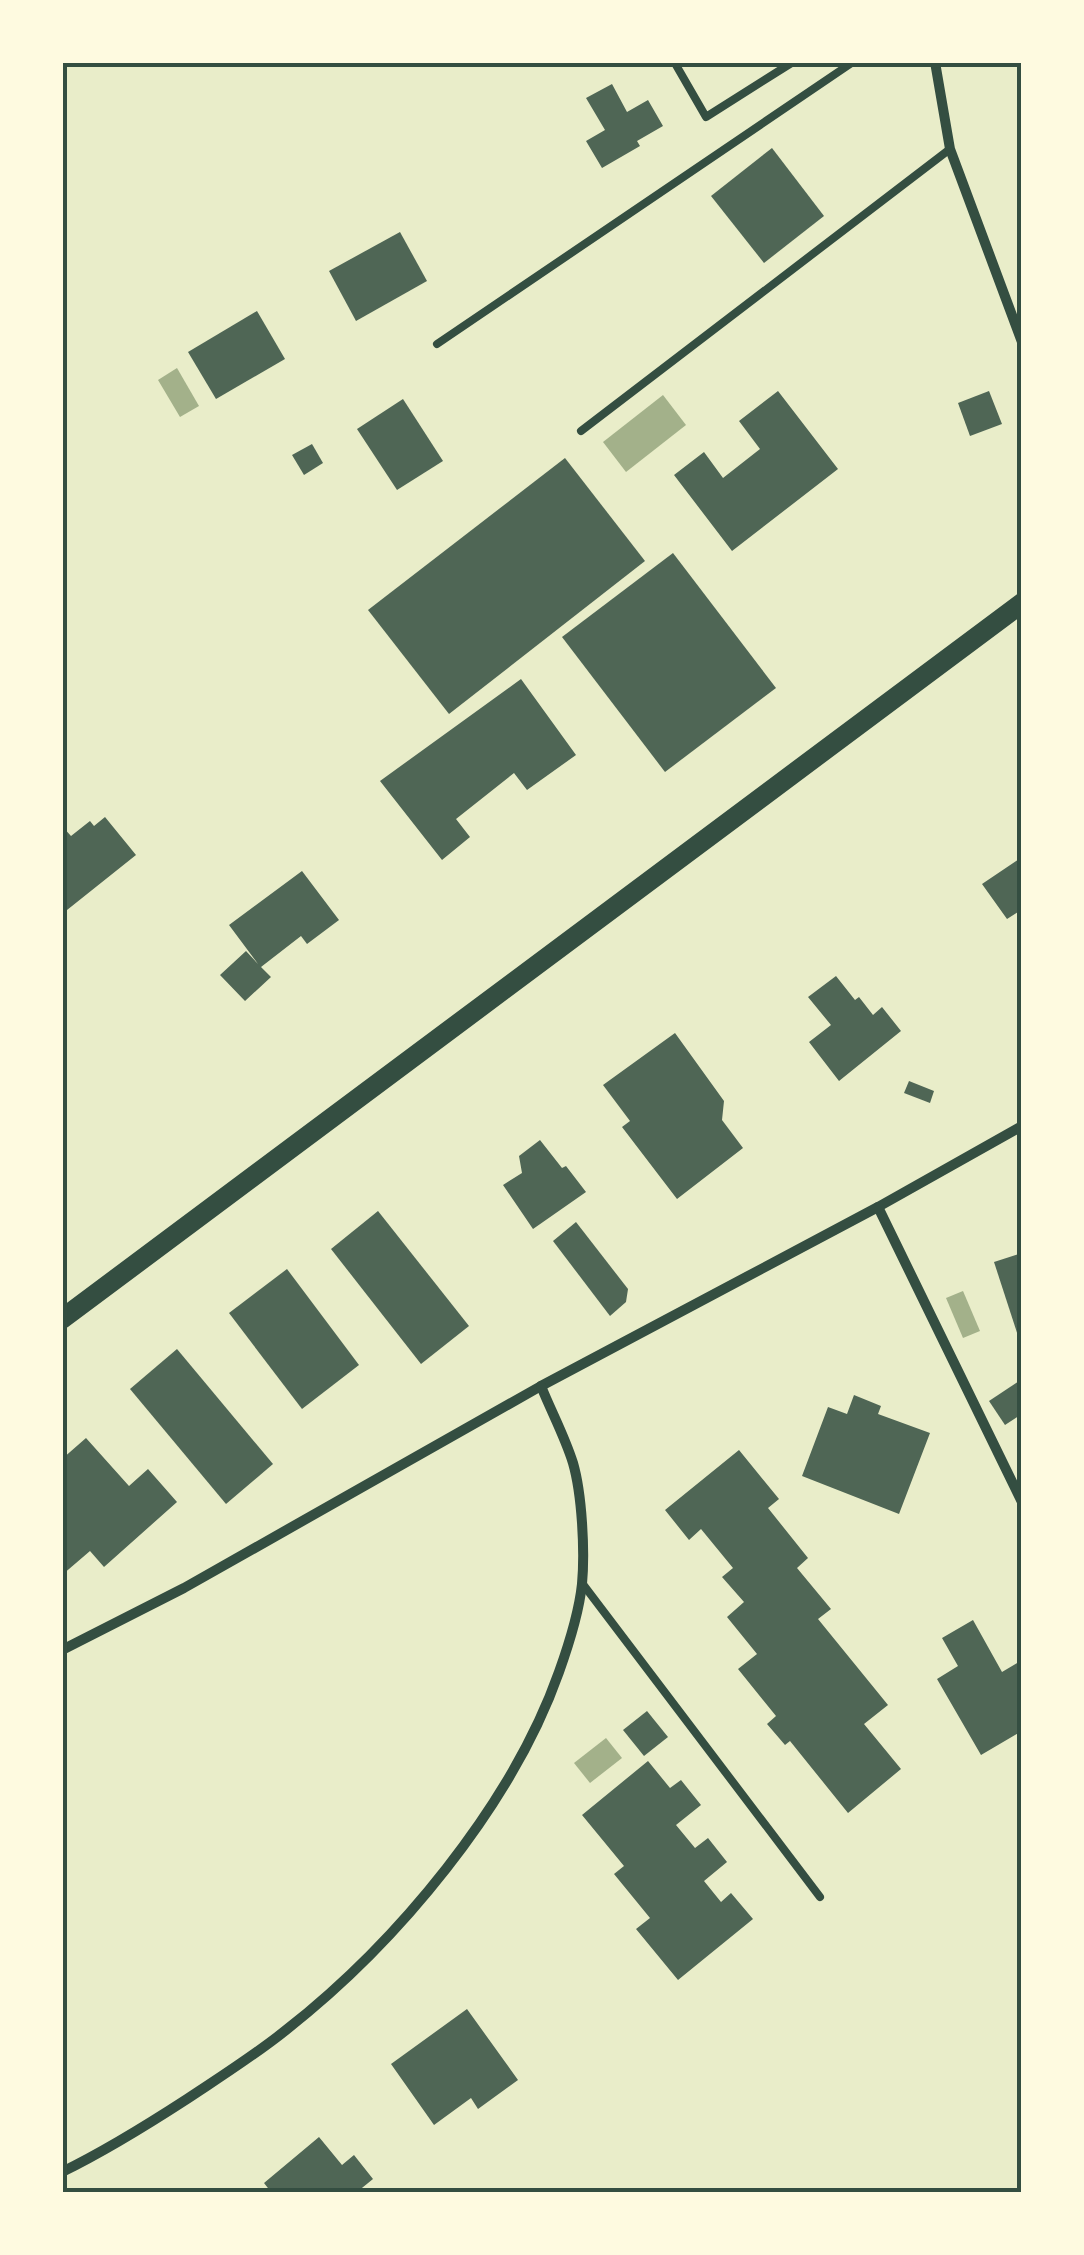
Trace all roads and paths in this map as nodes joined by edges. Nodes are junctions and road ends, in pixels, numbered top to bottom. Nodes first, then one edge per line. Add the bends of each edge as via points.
1 (793, 62) edge
2 (853, 62) edge
3 (935, 62) edge
4 (676, 65) dead end
5 (950, 149) junction
6 (1022, 342) edge
7 (438, 344) dead end
8 (581, 431) dead end
9 (1022, 603) edge
10 (1022, 1126) edge
11 (878, 1207) junction
12 (62, 1319) edge
13 (541, 1386) junction
14 (1022, 1502) edge
15 (582, 1583) junction
16 (62, 1650) edge
17 (820, 1896) dead end
18 (62, 2172) edge

1 - 4 lane via 706,118
2 - 7 lane
3 - 5 street
5 - 6 street
5 - 8 lane
9 - 12 main road
10 - 11 street
11 - 13 street
11 - 14 street
13 - 15 street via 580,1500
13 - 16 street
15 - 17 lane
15 - 18 street via 569,1642 525,1752 425,1893 287,2030 148,2124

